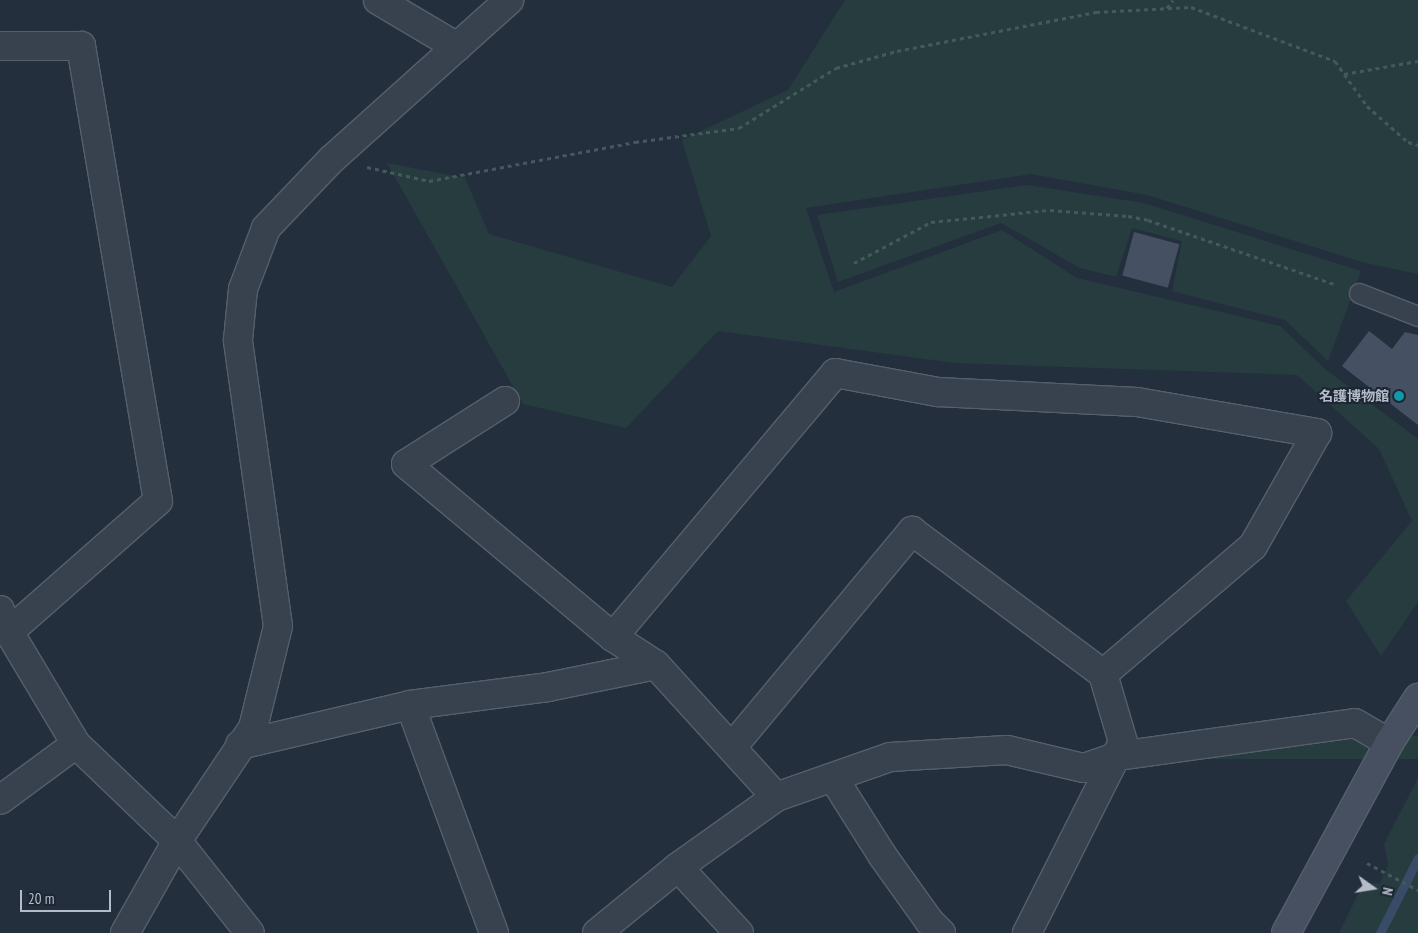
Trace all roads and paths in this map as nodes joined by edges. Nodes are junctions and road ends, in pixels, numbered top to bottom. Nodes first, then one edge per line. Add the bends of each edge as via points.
1 (378, 0) edge
2 (509, 0) edge
3 (1173, 0) edge
4 (1166, 8) junction
5 (0, 46) edge
6 (458, 47) junction
7 (1418, 61) edge
8 (1344, 74) junction
9 (1418, 145) edge
10 (332, 159) junction
11 (854, 263) dead end
12 (1359, 293) joint
13 (1418, 316) edge
14 (505, 401) dead end
15 (5, 621) edge
16 (613, 637) junction
17 (656, 664) junction
18 (1103, 674) junction
19 (1418, 698) edge
20 (410, 706) junction
21 (1389, 743) junction
22 (76, 744) junction
23 (240, 745) junction
24 (733, 746) junction
25 (1118, 756) junction
26 (834, 779) junction
27 (776, 796) junction
28 (0, 800) edge
29 (177, 842) junction
30 (1367, 863) dead end
31 (678, 866) junction
32 (1418, 890) edge
33 (125, 933) edge
34 (250, 933) edge
35 (494, 933) edge
36 (597, 933) edge
37 (739, 933) edge
38 (941, 933) edge
39 (1027, 933) edge
40 (1286, 933) edge

1 - 6 street
2 - 6 street
3 - 4 path
4 - 8 path via 1191,7 1262,32 1335,61
4 - 10 path via 1096,12 897,51 836,68 739,128 636,142 429,181
5 - 15 street via 81,46 158,501
6 - 10 street
7 - 8 path
8 - 9 path via 1367,106 1408,142
10 - 23 street via 266,228 243,289 238,340 278,626 253,728
11 - 12 path via 931,222 1050,210 1148,220
12 - 13 lane
14 - 16 street via 406,464
15 - 22 street
16 - 17 street
16 - 18 street via 835,373 938,392 1138,402 1317,433 1253,546
17 - 20 street via 548,687
17 - 24 street
18 - 24 street via 912,531
18 - 25 street via 1123,742
19 - 21 street
20 - 23 street
20 - 35 street
21 - 25 street via 1355,723
21 - 40 street
22 - 28 street
22 - 29 street
23 - 29 street
24 - 27 street
25 - 26 street via 1084,768 1007,750 960,751 890,757
25 - 39 street
26 - 27 street
26 - 38 street via 882,855
27 - 31 street
29 - 33 street
29 - 34 street
30 - 32 path
31 - 36 street
31 - 37 street

